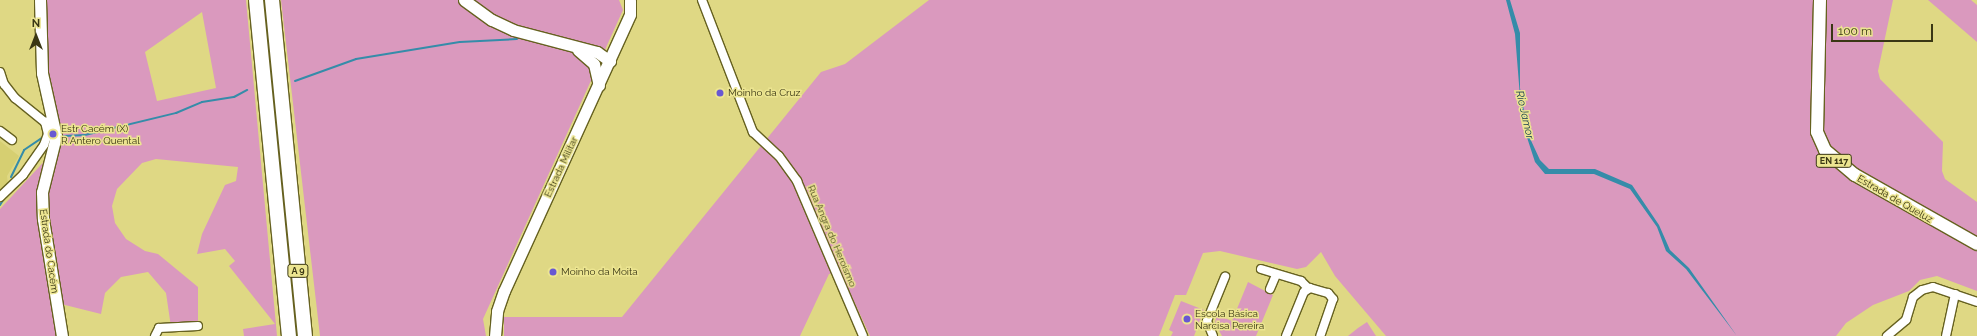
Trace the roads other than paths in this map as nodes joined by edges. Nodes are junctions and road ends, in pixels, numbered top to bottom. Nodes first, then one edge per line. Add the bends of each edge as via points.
1 (40, 0) edge
2 (256, 0) edge
3 (272, 0) edge
4 (464, 0) edge
5 (630, 0) edge
6 (702, 0) edge
7 (1820, 0) edge
8 (620, 38) junction
9 (585, 52) junction
10 (610, 61) junction
11 (0, 72) edge
12 (599, 85) junction
13 (49, 121) junction
14 (0, 131) edge
15 (12, 140) dead end
16 (0, 197) edge
17 (1977, 244) edge
18 (1262, 269) dead end
19 (1276, 275) junction
20 (1225, 277) dead end
21 (1308, 288) junction
22 (1270, 289) dead end
23 (1955, 294) junction
24 (1977, 302) edge
25 (198, 326) dead end
26 (62, 336) edge
27 (155, 336) edge
28 (289, 336) edge
29 (305, 336) edge
30 (495, 336) edge
31 (863, 336) edge
32 (1213, 336) edge
33 (1286, 336) edge
34 (1320, 336) edge
35 (1887, 336) edge
36 (1946, 336) edge

1 - 13 street, Estrada do Cacém via 42,73
2 - 28 highway, A 9
3 - 29 highway, A 9
4 - 9 street via 492,20 513,30
5 - 8 street, Estrada Militar via 630,14
6 - 31 street, Rua Angra do Heroísmo via 753,132 779,156 797,181
7 - 17 main road, Estrada de Queluz / EN 117 via 1818,132 1825,150 1855,175
8 - 9 street via 609,47
8 - 10 street, Estrada Militar
9 - 10 street
9 - 12 street via 594,64
10 - 12 street, Estrada Militar
11 - 13 street via 4,84 15,98
12 - 30 street, Estrada Militar via 504,291 497,310
13 - 16 street via 44,145 23,175
13 - 26 street, Estrada do Cacém via 56,136 42,192 43,219
14 - 15 street
18 - 19 street
19 - 21 street via 1301,281
19 - 22 street
20 - 32 street via 1207,321
21 - 33 street
21 - 34 street via 1328,293 1333,299
23 - 24 street
23 - 35 street via 1933,287 1917,292 1906,320
23 - 36 street
25 - 27 street via 159,328

